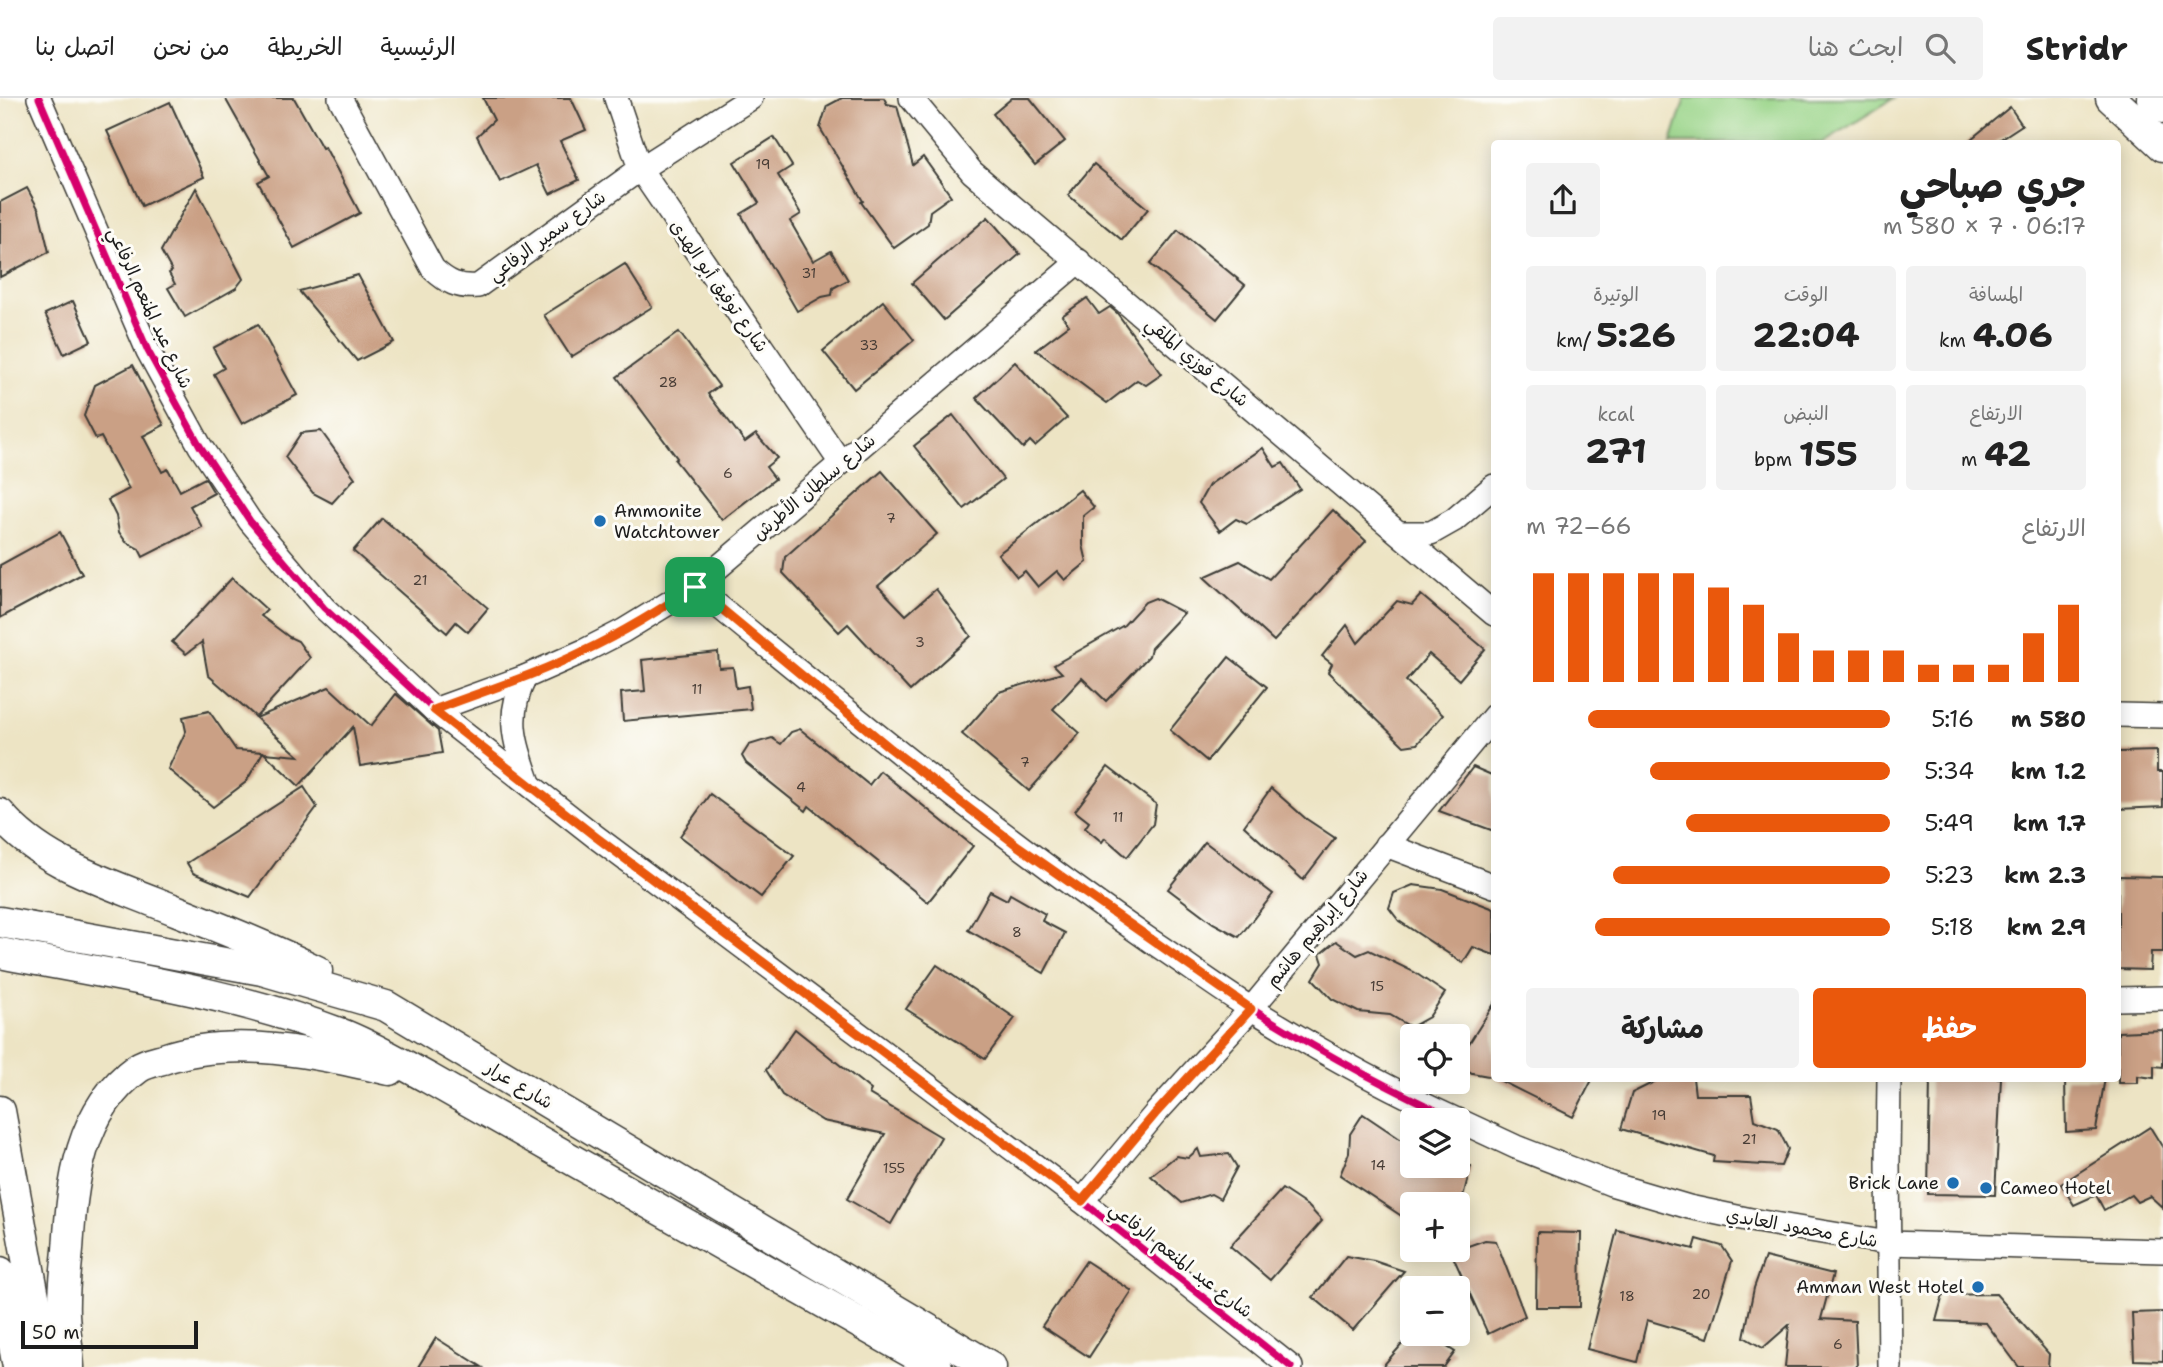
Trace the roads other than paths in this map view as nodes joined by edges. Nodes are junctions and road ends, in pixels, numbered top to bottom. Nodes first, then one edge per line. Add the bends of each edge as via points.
1 (39, 98) edge
2 (340, 98) edge
3 (616, 98) edge
4 (751, 98) edge
5 (911, 98) edge
6 (2111, 98) edge
7 (2152, 98) edge
8 (2163, 108) edge
9 (2163, 146) edge
10 (640, 169) junction
11 (1079, 261) junction
12 (841, 463) junction
13 (1491, 489) edge
14 (1400, 533) junction
15 (695, 587) junction
16 (1491, 611) edge
17 (525, 677) junction
18 (434, 710) junction
19 (2121, 715) edge
20 (2163, 716) edge
21 (1491, 720) edge
22 (528, 783) junction
23 (0, 814) edge
24 (1386, 845) junction
25 (1491, 885) edge
26 (0, 922) edge
27 (0, 953) edge
28 (2163, 998) edge
29 (2121, 999) edge
30 (386, 1006) junction
31 (1251, 1009) junction
32 (430, 1079) junction
33 (1889, 1082) edge
34 (1430, 1108) edge
35 (0, 1111) edge
36 (1470, 1126) edge
37 (1082, 1201) junction
38 (1888, 1243) junction
39 (2163, 1251) edge
40 (0, 1272) edge
41 (18, 1367) edge
42 (47, 1367) edge
43 (69, 1367) edge
44 (937, 1367) edge
45 (991, 1367) edge
46 (1291, 1367) edge
47 (1890, 1367) edge

1 - 18 street, شارع عبد المنعم الرفاعي via 148,351 200,446 250,521 324,608
2 - 10 street, شارع سمير الرفاعي via 433,269 463,288 478,286
3 - 10 street, شارع توفيق أبو الهدى
4 - 10 street, شارع سمير الرفاعي
5 - 11 street, شارع فوزي الملقي via 972,172
6 - 9 main road
7 - 8 main road
10 - 12 street, شارع توفيق أبو الهدى
11 - 12 street, شارع سلطان الأطرش
11 - 14 street, شارع فوزي الملقي
12 - 15 street, شارع سلطان الأطرش
13 - 14 street via 1431,533
14 - 16 street, شارع فوزي الملقي
15 - 17 street, شارع سلطان الأطرش via 623,631
15 - 31 street, شارع محمود العابدي via 890,748 1018,846
17 - 18 street, شارع سلطان الأطرش
17 - 22 street via 513,714 515,741
18 - 22 street, شارع عبد المنعم الرفاعي
19 - 20 street
21 - 24 street, شارع إبراهيم هاشم
22 - 37 street, شارع عبد المنعم الرفاعي
23 - 30 main road via 30,843 57,860 270,948
24 - 25 street
24 - 31 street, شارع إبراهيم هاشم
26 - 30 main road, شارع عرار via 262,970
27 - 32 main road via 238,1000 341,1034
28 - 29 street
30 - 45 main road, شارع عرار
31 - 34 street, شارع محمود العابدي
31 - 37 street, شارع إبراهيم هاشم
32 - 43 main road via 296,1050 216,1048 140,1067 102,1102 76,1168 64,1312
32 - 44 main road
33 - 38 street
35 - 42 main road
36 - 38 street, شارع محمود العابدي via 1611,1184 1676,1203
37 - 46 street, شارع عبد المنعم الرفاعي
38 - 39 street, شارع محمود العابدي
38 - 47 street
40 - 41 main road

